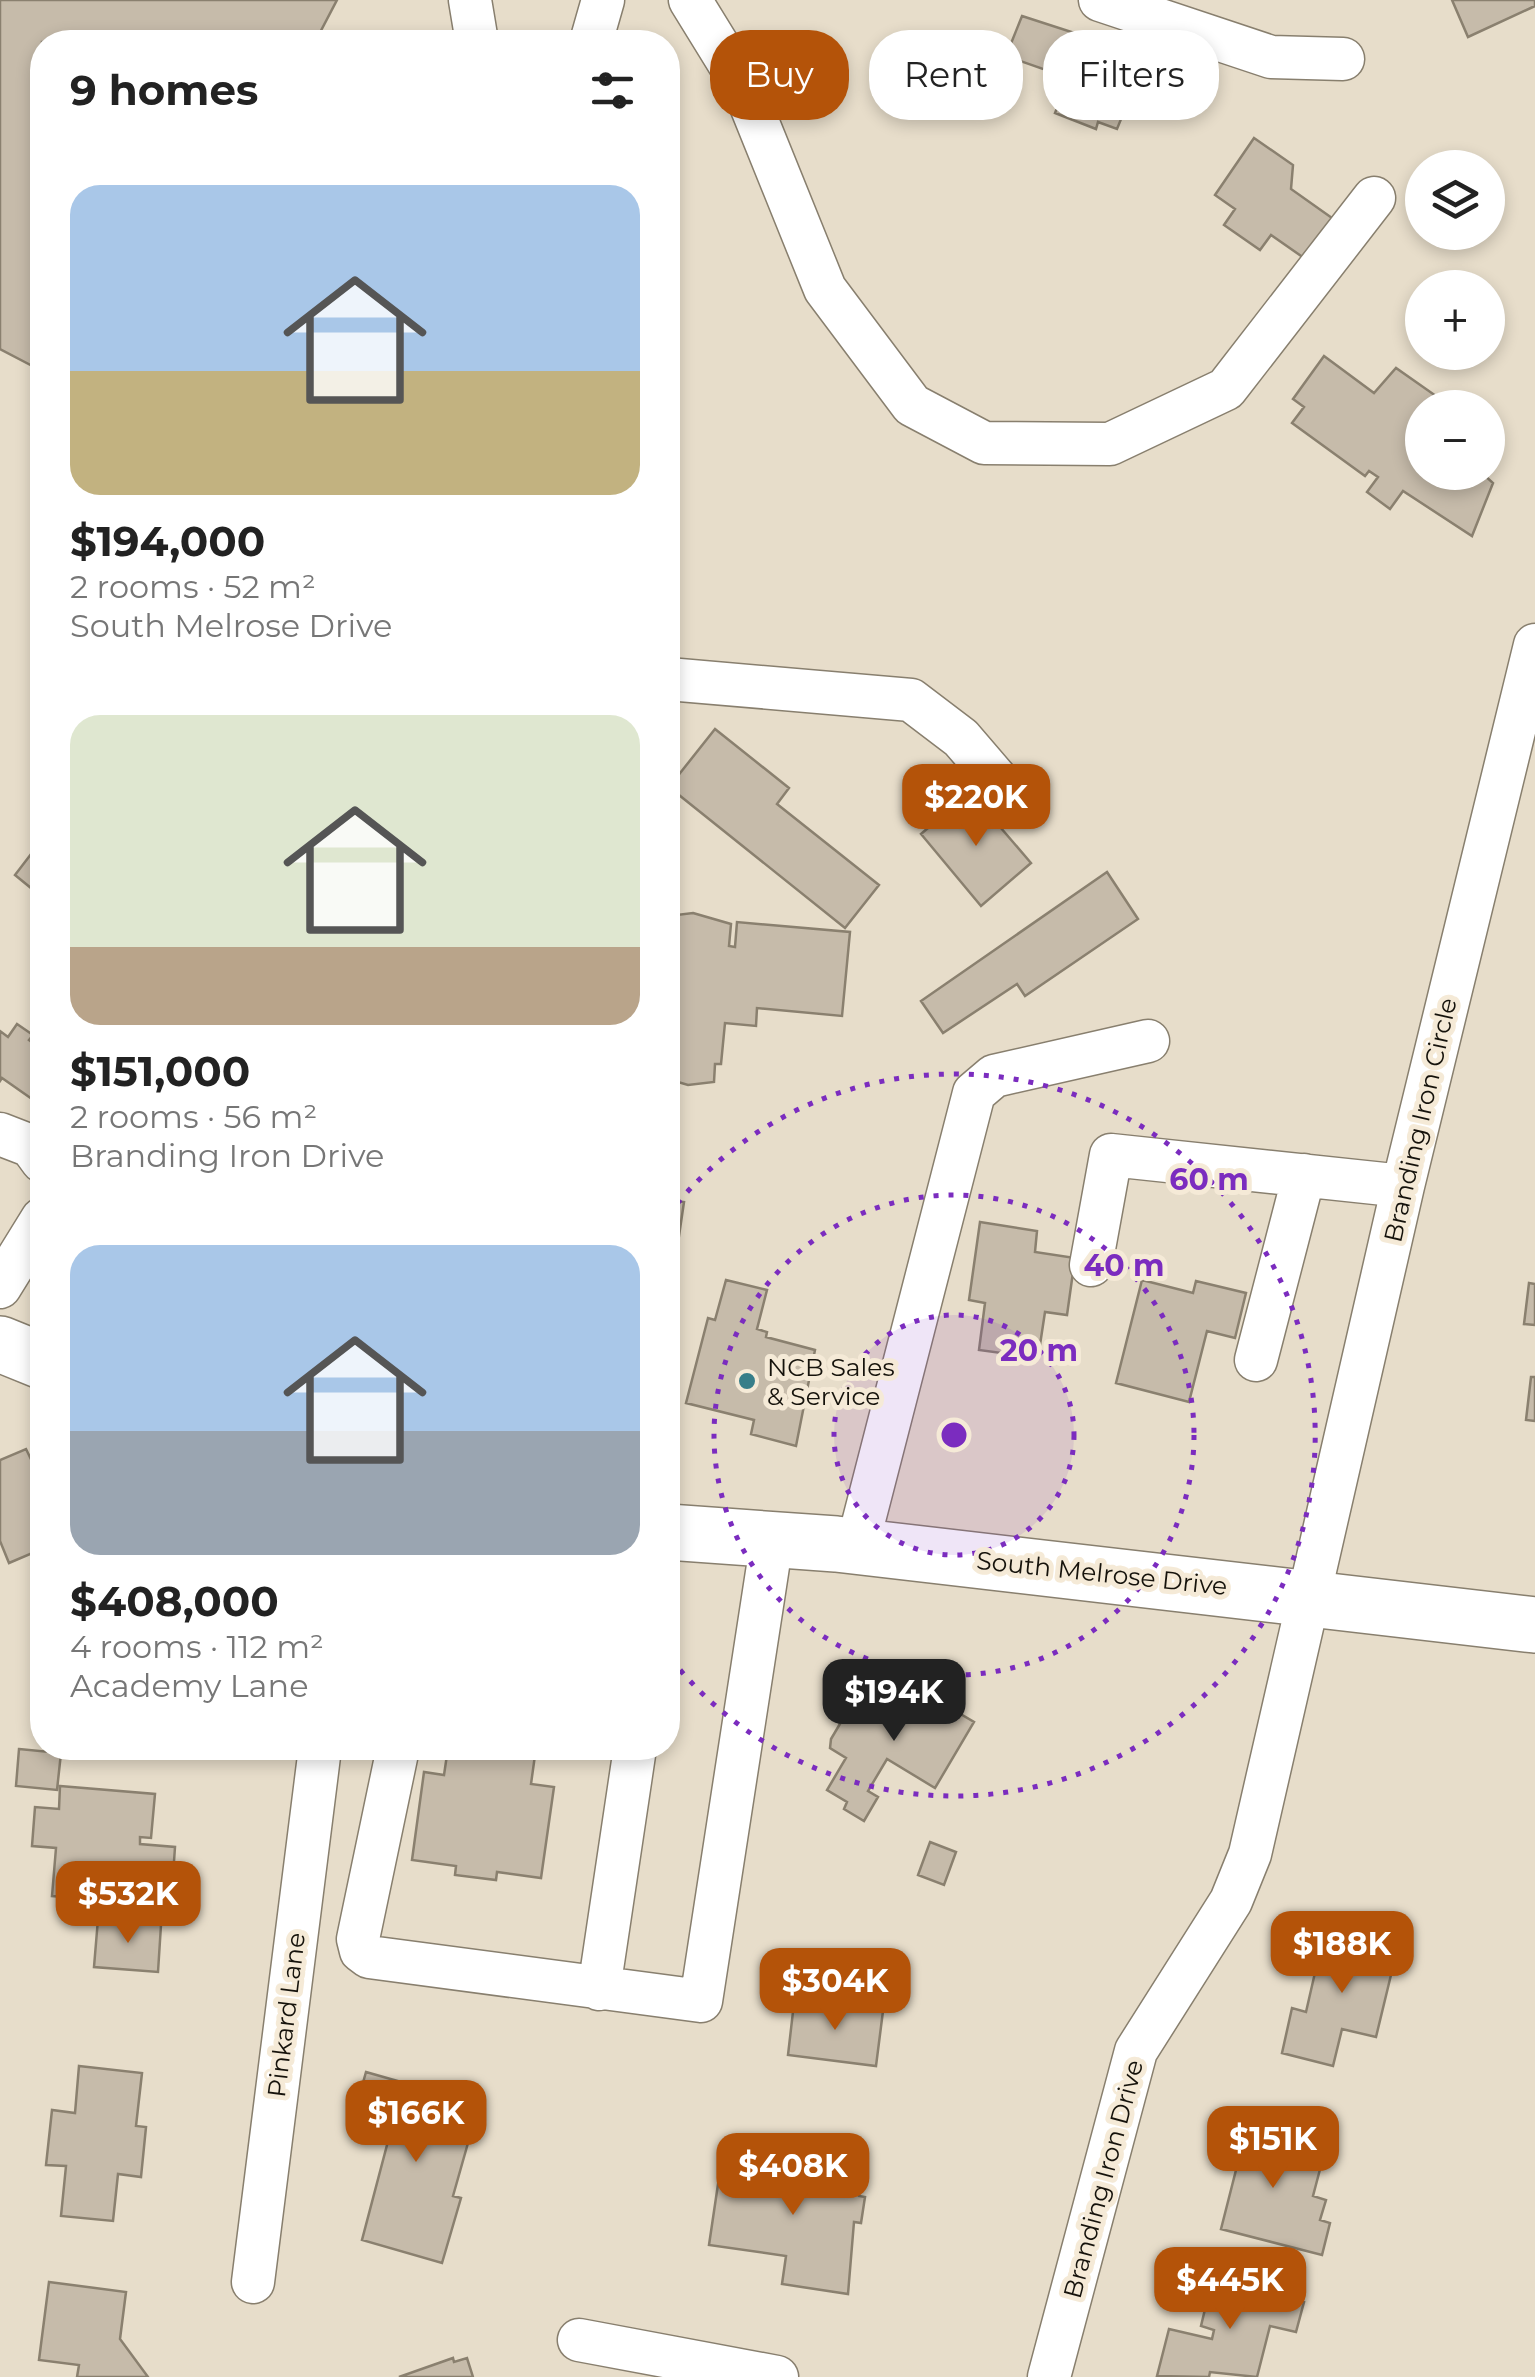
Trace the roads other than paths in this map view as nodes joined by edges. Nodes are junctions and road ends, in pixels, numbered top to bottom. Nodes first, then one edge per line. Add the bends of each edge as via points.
1 (470, 0) edge
2 (603, 0) edge
3 (690, 0) edge
4 (1100, 0) edge
5 (475, 30) edge
6 (594, 30) edge
7 (1343, 60) dead end
8 (1374, 198) dead end
9 (1535, 645) edge
10 (680, 680) edge
11 (1016, 802) dead end
12 (1148, 1042) dead end
13 (0, 1134) edge
14 (30, 1146) edge
15 (1304, 1175) junction
16 (1403, 1186) junction
17 (30, 1238) edge
18 (1091, 1265) dead end
19 (0, 1287) edge
20 (0, 1344) edge
21 (30, 1356) edge
22 (1256, 1360) dead end
23 (680, 1533) edge
24 (772, 1540) junction
25 (857, 1547) junction
26 (1308, 1595) junction
27 (1535, 1624) edge
28 (318, 1760) edge
29 (395, 1760) edge
30 (633, 1760) edge
31 (599, 1989) junction
32 (253, 2282) dead end
33 (579, 2340) dead end
34 (777, 2377) edge
35 (1049, 2377) edge

1 - 5 street
2 - 6 street
3 - 8 street via 743,86 825,289 912,405 984,444 1110,444 1226,388
4 - 7 street via 1270,58
9 - 16 street, Branding Iron Circle
10 - 11 street via 911,700 961,738
12 - 25 street via 994,1076 974,1092
13 - 14 street
15 - 16 street
15 - 18 street via 1112,1154
15 - 22 street
16 - 26 street, Branding Iron Circle
17 - 19 street
20 - 21 main road
23 - 24 main road, South Melrose Drive
24 - 25 main road, South Melrose Drive
24 - 31 street via 705,1994 693,2002
25 - 26 main road, South Melrose Drive
26 - 27 main road, South Melrose Drive
26 - 35 street, Branding Iron Drive via 1250,1854 1231,1901 1136,2051
28 - 32 street, Pinkard Lane
29 - 31 street via 358,1939 361,1951
30 - 31 street
33 - 34 street

